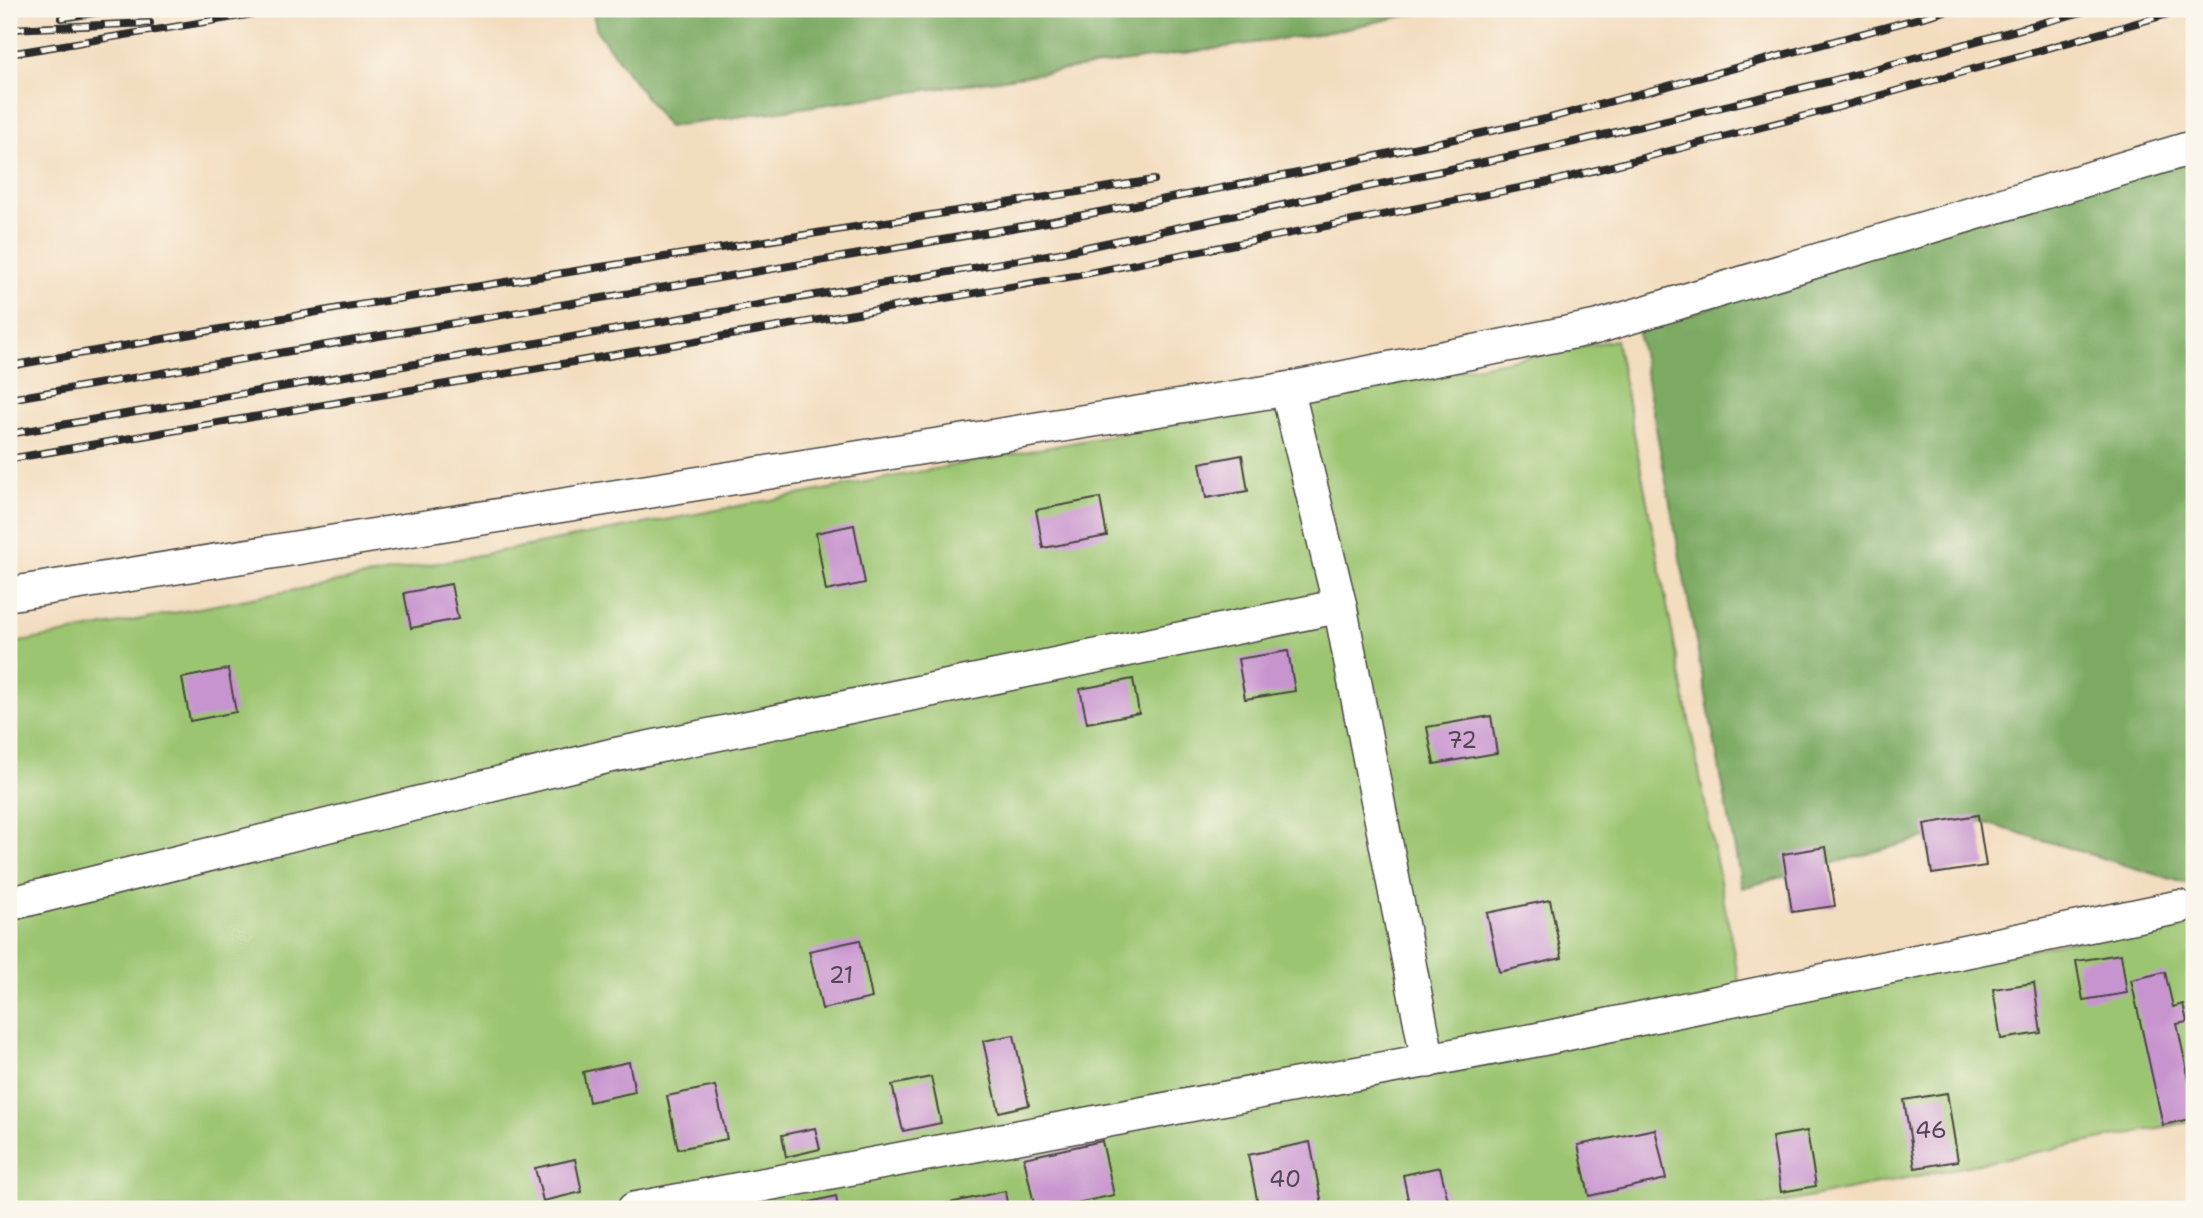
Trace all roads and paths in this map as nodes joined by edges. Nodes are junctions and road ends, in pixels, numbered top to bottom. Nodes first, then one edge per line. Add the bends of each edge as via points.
1 (2194, 147) edge
2 (1287, 389) junction
3 (9, 594) edge
4 (1340, 606) junction
5 (9, 904) edge
6 (2179, 907) dead end
7 (1428, 1060) junction
8 (634, 1209) edge

1 - 2 street via 1597,327
2 - 3 street
2 - 4 street
4 - 5 street via 609,757
4 - 7 street
6 - 7 street
7 - 8 street

